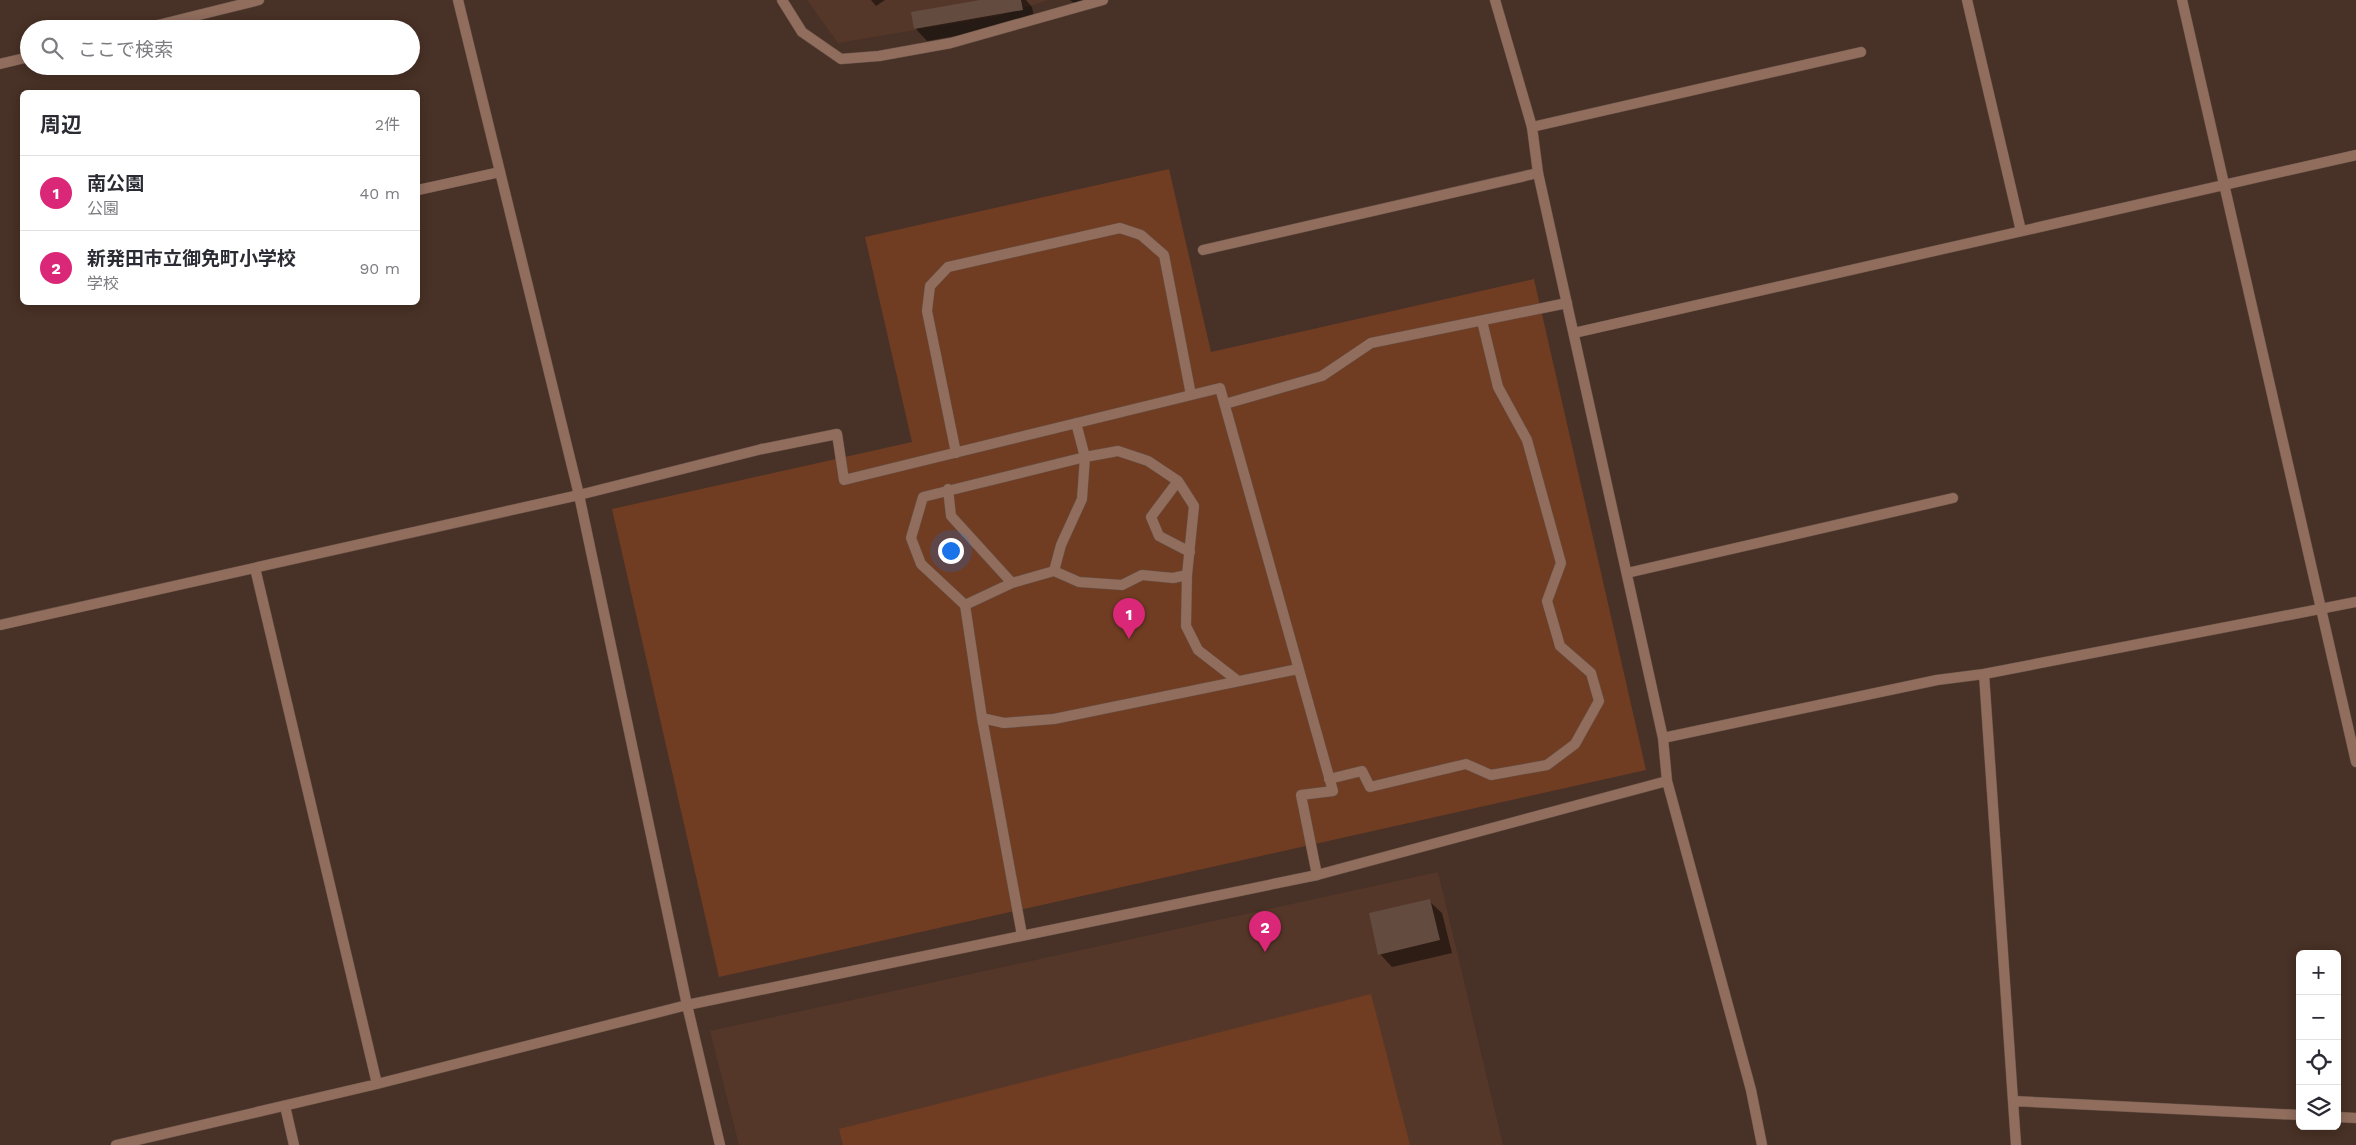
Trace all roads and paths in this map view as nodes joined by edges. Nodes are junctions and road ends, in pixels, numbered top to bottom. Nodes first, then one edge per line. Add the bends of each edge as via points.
1 (259, 0) edge
2 (458, 0) edge
3 (782, 0) edge
4 (1103, 0) edge
5 (1495, 0) edge
6 (1967, 0) edge
7 (2182, 0) edge
8 (223, 4) edge
9 (171, 20) edge
10 (1861, 52) dead end
11 (20, 59) edge
12 (0, 64) edge
13 (1532, 127) junction
14 (2356, 155) edge
15 (500, 172) junction
16 (1538, 173) junction
17 (2224, 185) junction
18 (420, 190) edge
19 (2021, 231) junction
20 (1203, 250) dead end
21 (1567, 304) junction
22 (1482, 321) junction
23 (1574, 333) junction
24 (1191, 395) junction
25 (1225, 404) junction
26 (1076, 423) junction
27 (956, 453) junction
28 (1085, 457) junction
29 (1178, 481) junction
30 (948, 490) junction
31 (580, 495) junction
32 (1953, 498) dead end
33 (1190, 552) junction
34 (255, 568) junction
35 (1054, 571) junction
36 (1627, 573) junction
37 (1187, 576) junction
38 (1012, 583) junction
39 (2356, 602) edge
40 (965, 604) junction
41 (2322, 610) junction
42 (0, 625) edge
43 (1298, 669) junction
44 (1984, 674) junction
45 (1238, 682) junction
46 (982, 718) junction
47 (1663, 738) junction
48 (2356, 762) edge
49 (1329, 779) junction
50 (1667, 781) junction
51 (1317, 875) junction
52 (1022, 935) junction
53 (687, 1005) junction
54 (377, 1084) junction
55 (2013, 1101) junction
56 (285, 1106) junction
57 (2296, 1115) edge
58 (2341, 1117) edge
59 (2356, 1118) edge
60 (116, 1145) edge
61 (294, 1145) edge
62 (720, 1145) edge
63 (1762, 1145) edge
64 (2016, 1145) edge

1 - 8 street
2 - 15 street
3 - 4 street via 802,32 841,59 951,44
5 - 13 street
6 - 19 street
7 - 17 street
8 - 9 street
10 - 13 street
11 - 12 street
13 - 16 street
14 - 17 street
15 - 18 street
15 - 31 street
16 - 20 street
16 - 21 street
17 - 19 street
17 - 41 street
19 - 23 street
21 - 22 street
21 - 23 street
22 - 25 street via 1371,343 1322,376
22 - 49 street via 1498,387 1527,440 1561,563 1547,601 1560,646 1591,673 1599,701 1575,744 1547,765 1491,775 1466,764 1370,787 1362,772
23 - 36 street
24 - 25 street via 1220,388
24 - 26 street
24 - 27 street via 1164,255 1141,235 1120,228 948,266 930,286 926,311
25 - 43 street
26 - 27 street
26 - 28 street
27 - 31 street via 844,480 837,434
28 - 29 street via 1118,451 1148,461
28 - 30 street
28 - 35 street via 1082,499 1061,545
29 - 33 street via 1194,506
29 - 33 street via 1151,517 1159,536
30 - 38 street via 951,516
30 - 40 street via 924,497 910,538 921,564
31 - 34 street
31 - 53 street
32 - 36 street
33 - 37 street
34 - 42 street
34 - 54 street
35 - 37 street via 1080,582 1122,585 1142,575
35 - 38 street
36 - 47 street
37 - 45 street via 1186,626 1198,650
38 - 40 street
39 - 41 street
40 - 46 street
41 - 44 street
41 - 48 street
43 - 45 street
43 - 49 street
44 - 47 street via 1937,680
44 - 55 street
45 - 46 street via 1054,718 1004,723
46 - 52 street
47 - 50 street
49 - 51 street via 1333,790 1301,795
50 - 51 street
50 - 63 street via 1751,1090
51 - 52 street
52 - 53 street
53 - 54 street
53 - 62 street
54 - 56 street
55 - 57 street
55 - 64 street
56 - 60 street
56 - 61 street
58 - 59 street

